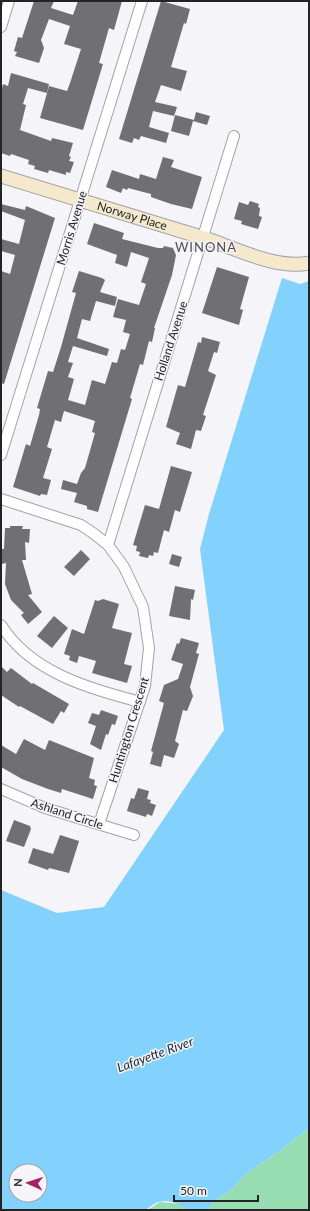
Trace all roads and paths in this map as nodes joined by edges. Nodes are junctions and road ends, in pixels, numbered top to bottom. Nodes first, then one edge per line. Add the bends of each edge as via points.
1 (9, 1) edge
2 (142, 1) edge
3 (1, 27) edge
4 (234, 136) dead end
5 (1, 176) edge
6 (80, 200) junction
7 (204, 238) junction
8 (309, 263) edge
9 (1, 456) edge
10 (1, 499) edge
11 (108, 545) junction
12 (1, 625) edge
13 (140, 702) junction
14 (1, 789) edge
15 (99, 824) junction
16 (134, 834) dead end

1 - 3 street
2 - 6 street, Morris Avenue
4 - 7 street, Holland Avenue
5 - 6 street, Norway Place
6 - 7 street, Norway Place
6 - 9 street, Morris Avenue
7 - 8 street, Norway Place via 271,261 293,265
7 - 11 street, Holland Avenue
10 - 11 street, Huntington Crescent via 81,525
11 - 13 street, Huntington Crescent via 136,590 146,622 148,667
12 - 13 street via 19,648 49,669 98,691
13 - 15 street, Huntington Crescent
14 - 15 street, Ashland Circle via 45,808
15 - 16 street, Ashland Circle

